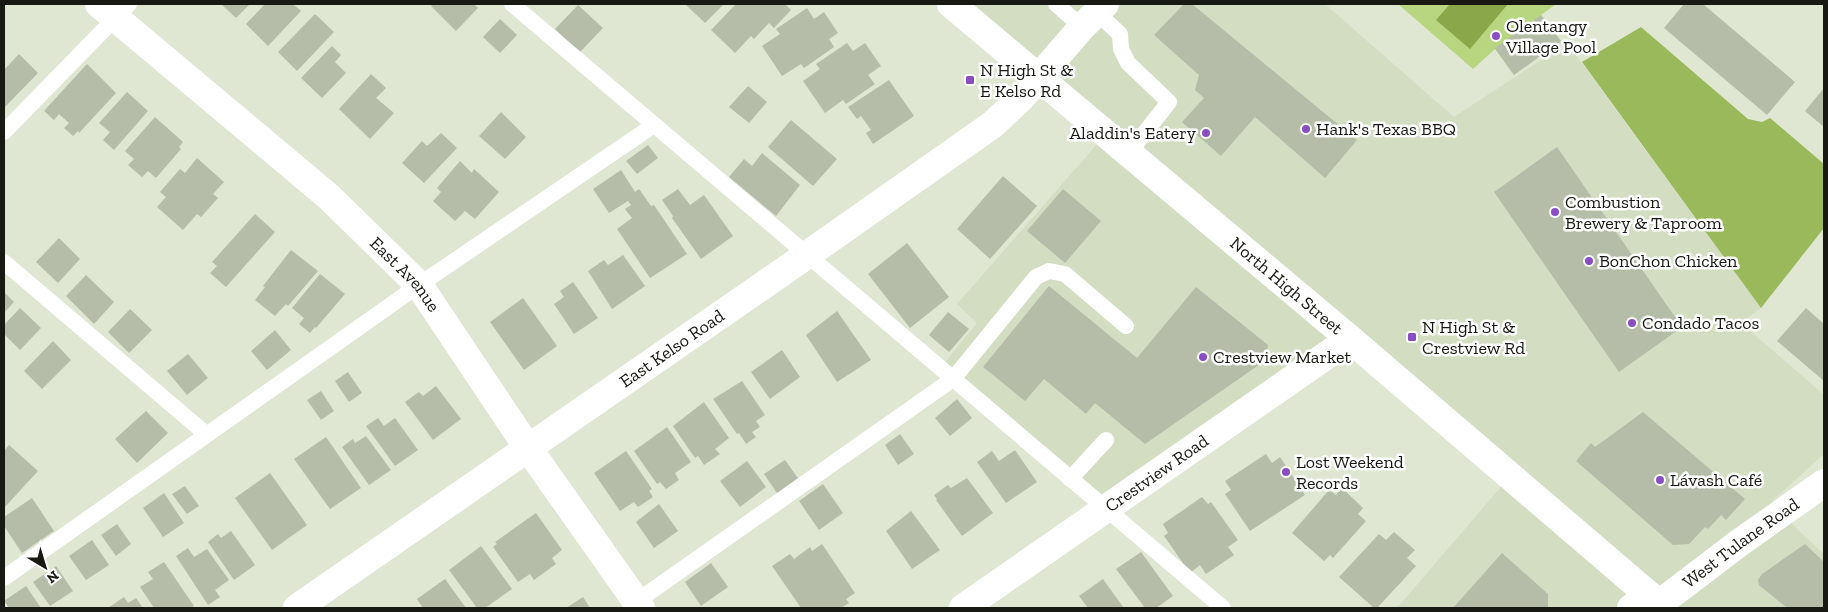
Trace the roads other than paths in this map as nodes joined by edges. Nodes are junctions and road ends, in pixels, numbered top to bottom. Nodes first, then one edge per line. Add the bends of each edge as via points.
1 (512, 4) edge
2 (951, 4) edge
3 (1056, 4) edge
4 (114, 8) edge
5 (1095, 15) edge
6 (1038, 78) junction
7 (654, 125) junction
8 (4, 132) edge
9 (1128, 154) junction
10 (807, 255) junction
11 (4, 262) edge
12 (420, 285) junction
13 (1126, 326) dead end
14 (1350, 339) junction
15 (953, 379) junction
16 (206, 434) junction
17 (1106, 440) dead end
18 (528, 448) junction
19 (1070, 479) junction
20 (1824, 483) edge
21 (1105, 509) junction
22 (4, 578) edge
23 (1651, 604) edge
24 (634, 606) edge
25 (297, 608) edge
26 (963, 608) edge
27 (1223, 608) edge

1 - 7 lane
2 - 6 street, North High Street
3 - 5 lane
4 - 8 lane
4 - 12 street, East Avenue via 329,198
5 - 6 street, East Kelso Road
5 - 9 lane via 1120,34 1121,49 1128,63 1169,102
6 - 9 street, North High Street
6 - 10 street, East Kelso Road via 992,125
7 - 10 lane
7 - 12 lane
9 - 14 street, North High Street
10 - 15 lane
10 - 18 street, East Kelso Road
11 - 16 lane
12 - 16 lane
12 - 18 street, East Avenue
13 - 15 lane via 1065,274 1048,271 1036,277
14 - 21 street, Crestview Road
14 - 23 street, North High Street
15 - 19 lane
15 - 24 lane
16 - 22 lane
17 - 19 lane
18 - 24 street, East Avenue
18 - 25 street, East Kelso Road
19 - 21 lane
20 - 23 street, West Tulane Road
21 - 26 street, Crestview Road
21 - 27 lane

